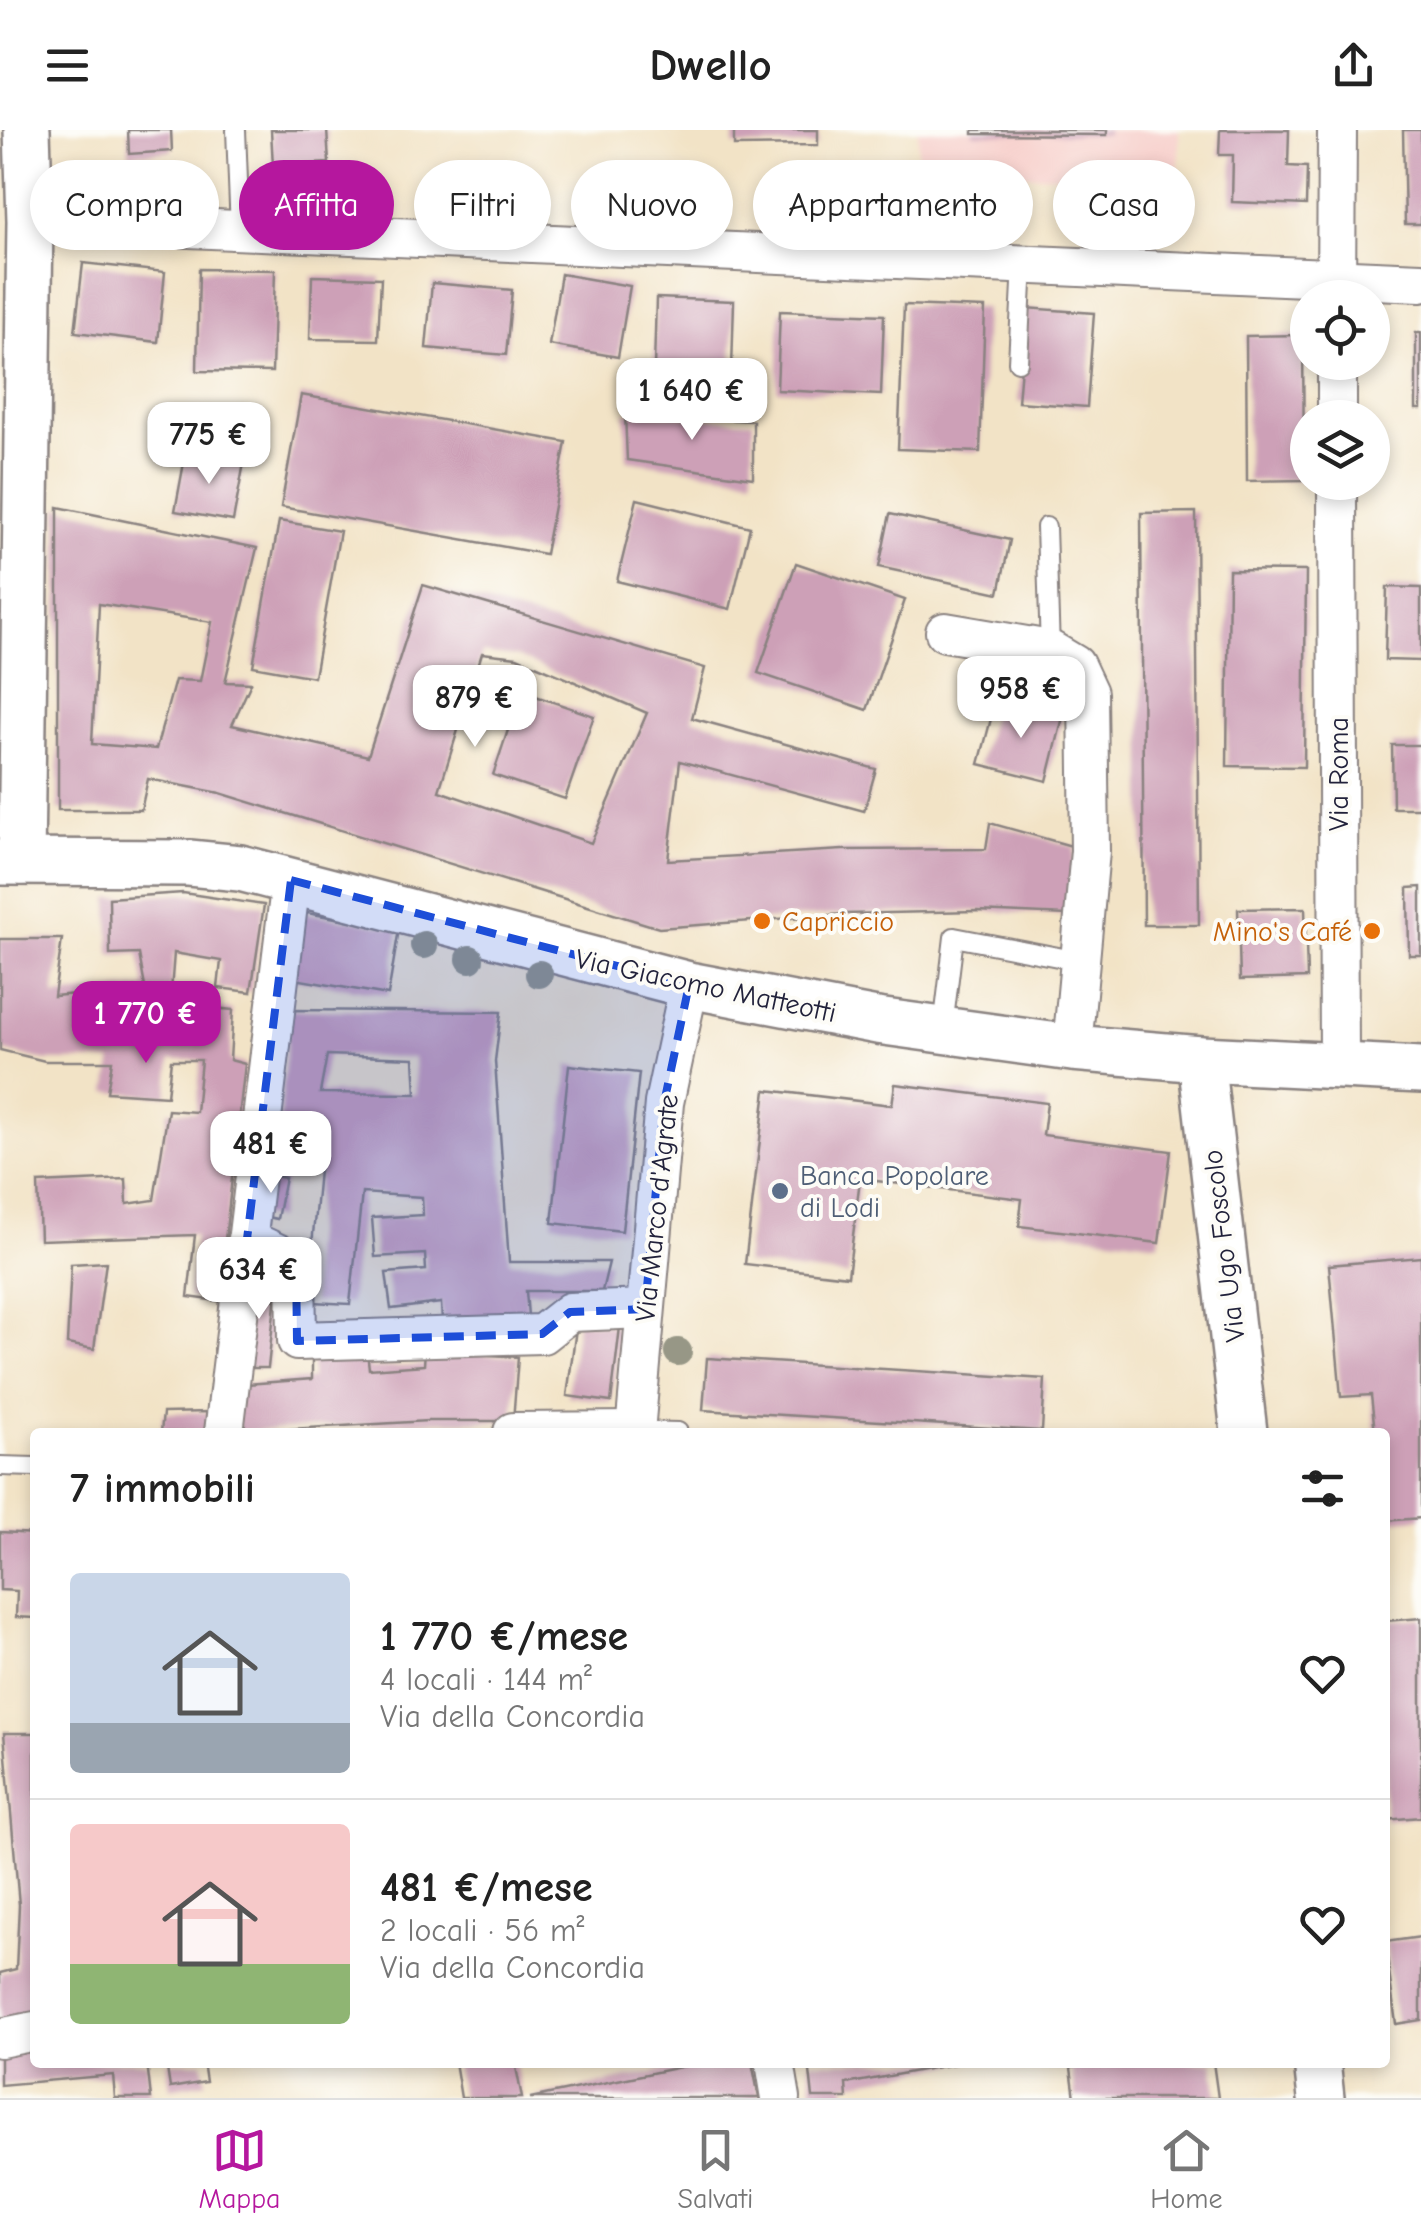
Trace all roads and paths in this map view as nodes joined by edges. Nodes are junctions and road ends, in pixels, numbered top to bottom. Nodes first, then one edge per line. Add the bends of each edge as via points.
1 (28, 130) edge
2 (236, 130) edge
3 (1337, 130) edge
4 (239, 205) edge
5 (30, 221) joint
6 (394, 237) edge
7 (1023, 264) junction
8 (1336, 280) edge
9 (1421, 282) edge
10 (1290, 284) edge
11 (1390, 284) edge
12 (1018, 362) dead end
13 (1337, 500) edge
14 (1046, 528) dead end
15 (945, 632) dead end
16 (1050, 650) junction
17 (10, 862) edge
18 (291, 880) junction
19 (1079, 960) junction
20 (689, 985) junction
21 (942, 1030) junction
22 (1072, 1048) junction
23 (1201, 1060) junction
24 (1339, 1066) junction
25 (1421, 1070) edge
26 (248, 1240) junction
27 (646, 1309) junction
28 (224, 1428) edge
29 (635, 1428) edge
30 (1244, 1428) edge
31 (0, 1466) edge
32 (30, 1467) edge
33 (30, 2032) edge
34 (0, 2038) edge
35 (775, 2068) edge
36 (1318, 2068) edge
37 (781, 2098) edge
38 (1321, 2098) edge

1 - 5 street
2 - 4 lane
3 - 8 street
5 - 17 street
6 - 7 street
7 - 10 street
7 - 12 lane
9 - 11 street
13 - 24 street, Via Roma
14 - 16 lane
15 - 16 street
16 - 19 street via 1074,665 1088,693 1090,851
17 - 18 street, Via Giacomo Matteotti via 189,863
18 - 20 street, Via Giacomo Matteotti
18 - 26 street
19 - 21 lane via 954,937
19 - 22 street
20 - 21 street, Via Giacomo Matteotti
20 - 27 street, Via Marco d'Agrate via 664,1103
21 - 22 street, Via Giacomo Matteotti
22 - 23 street, Via Giacomo Matteotti
23 - 24 street, Via Giacomo Matteotti
23 - 30 street, Via Ugo Foscolo
24 - 25 street, Via Giacomo Matteotti
26 - 27 street via 296,1262 297,1342 542,1334 570,1312
26 - 28 street
27 - 29 street, Via Marco d'Agrate
31 - 32 lane
33 - 34 street
35 - 37 street
36 - 38 street

